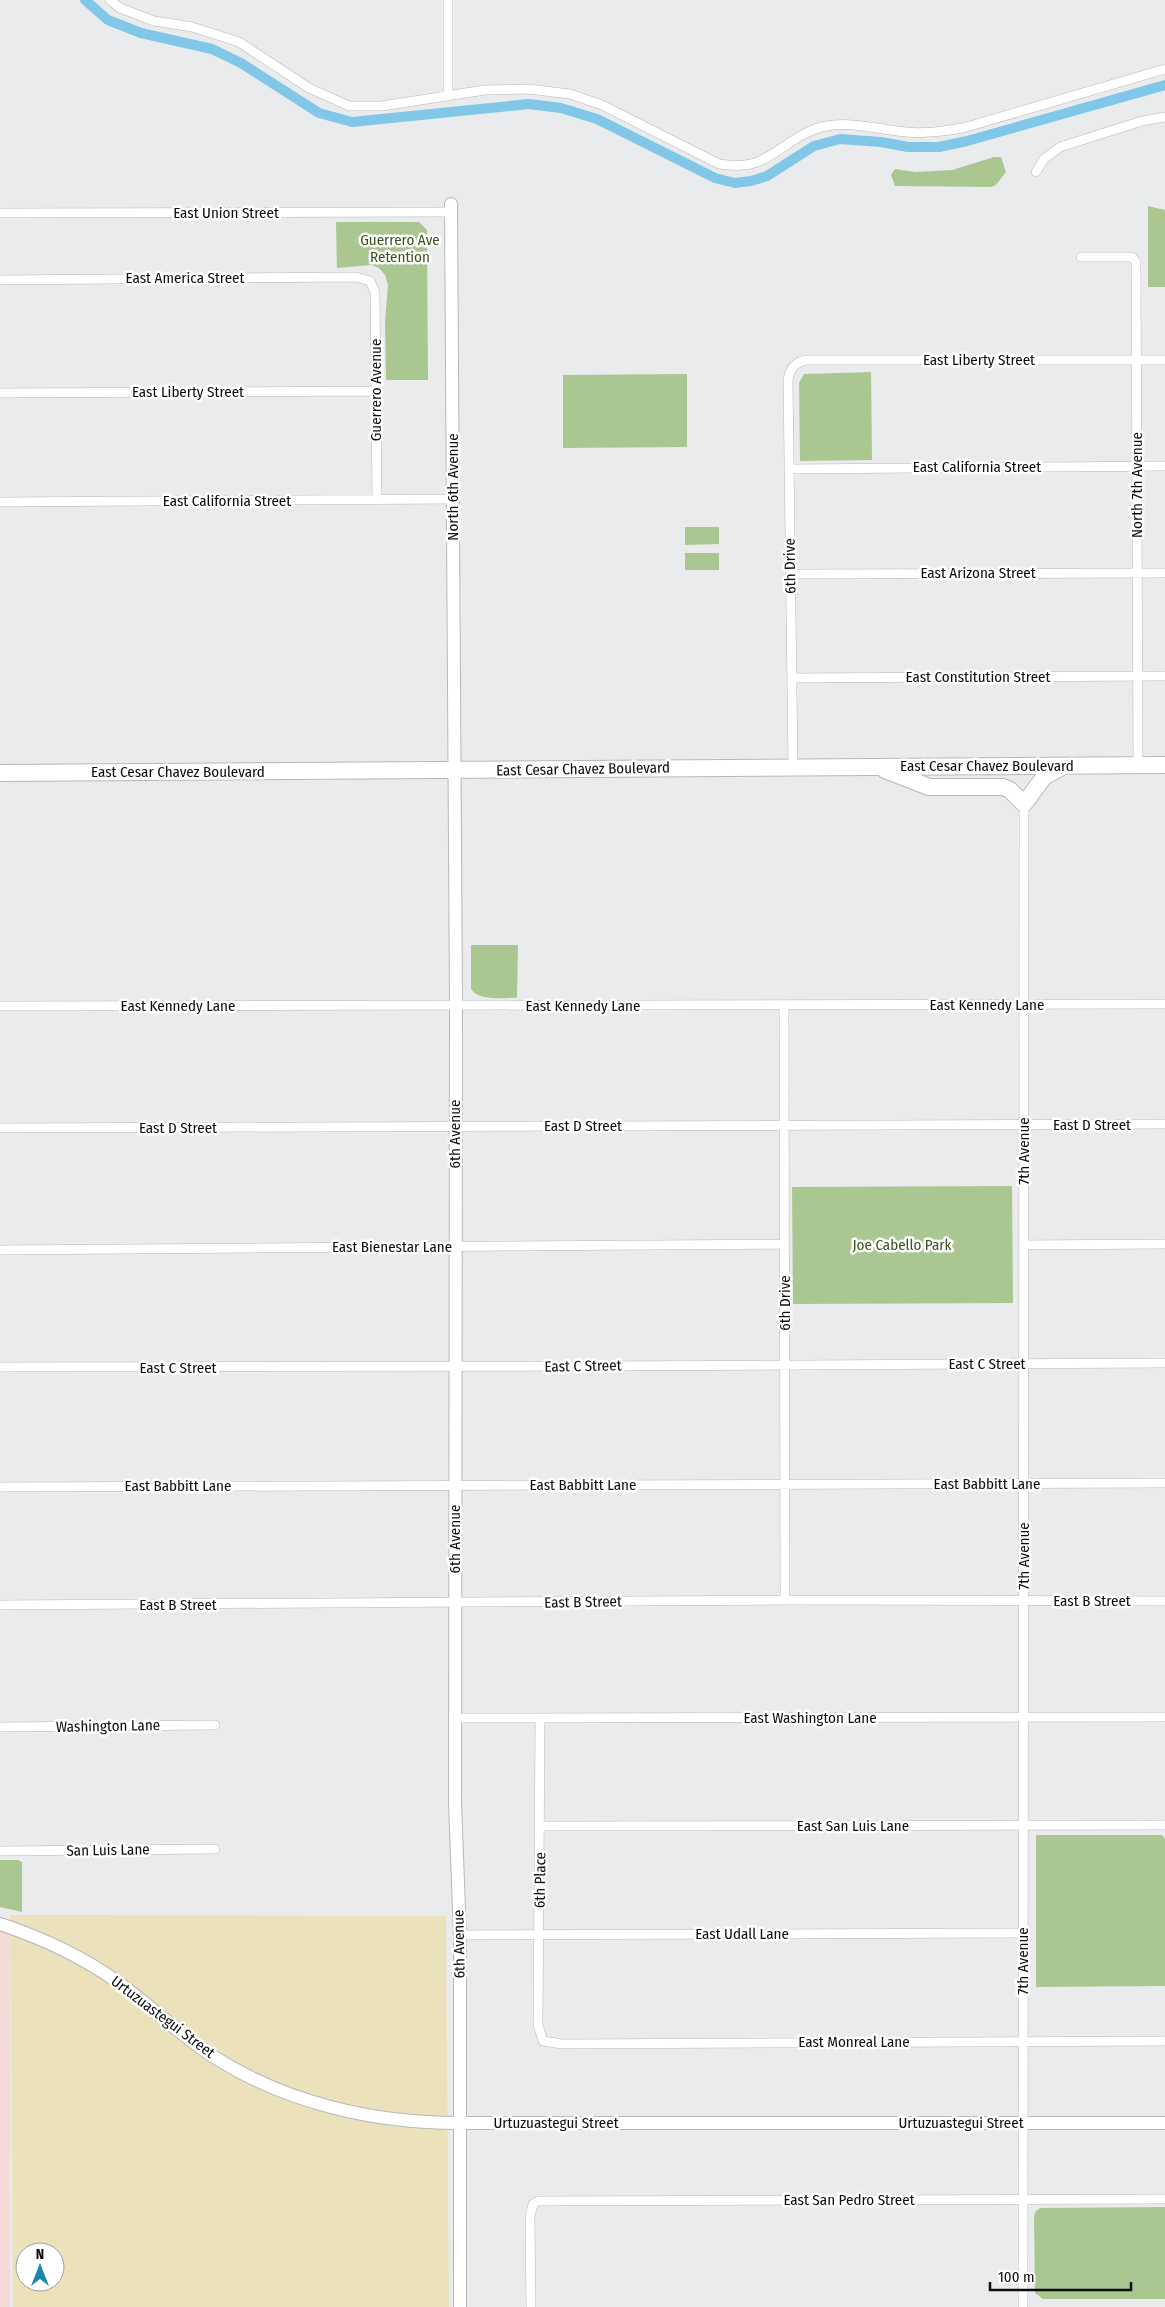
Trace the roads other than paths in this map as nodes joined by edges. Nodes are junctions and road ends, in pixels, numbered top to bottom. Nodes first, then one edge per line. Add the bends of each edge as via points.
1 (110, 0) edge
2 (448, 0) edge
3 (1165, 69) edge
4 (448, 95) junction
5 (1165, 117) edge
6 (1036, 172) dead end
7 (452, 208) joint
8 (0, 213) edge
9 (1081, 257) dead end
10 (0, 280) edge
11 (370, 281) joint
12 (1137, 360) junction
13 (1165, 360) edge
14 (794, 366) joint
15 (376, 390) junction
16 (0, 393) edge
17 (1137, 466) junction
18 (1165, 466) edge
19 (789, 469) junction
20 (376, 500) junction
21 (454, 500) junction
22 (0, 502) edge
23 (1138, 573) junction
24 (1165, 573) edge
25 (791, 574) junction
26 (1138, 676) junction
27 (1165, 676) edge
28 (792, 678) junction
29 (1066, 765) junction
30 (1138, 765) junction
31 (1165, 765) edge
32 (876, 767) junction
33 (793, 768) junction
34 (454, 770) junction
35 (0, 773) edge
36 (1024, 804) junction
37 (1024, 1004) junction
38 (1165, 1004) edge
39 (0, 1006) edge
40 (456, 1006) junction
41 (784, 1006) junction
42 (1165, 1124) edge
43 (1024, 1125) junction
44 (784, 1126) junction
45 (455, 1127) junction
46 (0, 1128) edge
47 (785, 1244) junction
48 (1165, 1244) edge
49 (1023, 1245) junction
50 (456, 1247) junction
51 (0, 1250) edge
52 (1165, 1363) edge
53 (785, 1364) junction
54 (1023, 1364) junction
55 (0, 1367) edge
56 (455, 1368) junction
57 (1024, 1483) junction
58 (1165, 1483) edge
59 (785, 1485) junction
60 (455, 1486) junction
61 (0, 1487) edge
62 (785, 1600) junction
63 (1165, 1601) edge
64 (1024, 1602) junction
65 (456, 1604) junction
66 (0, 1605) edge
67 (1165, 1716) edge
68 (1024, 1717) junction
69 (455, 1718) junction
70 (540, 1718) junction
71 (215, 1724) dead end
72 (0, 1727) edge
73 (1024, 1825) junction
74 (1165, 1825) edge
75 (540, 1826) junction
76 (215, 1849) dead end
77 (0, 1851) edge
78 (0, 1924) edge
79 (1024, 1934) junction
80 (460, 1935) junction
81 (539, 1935) junction
82 (543, 2041) joint
83 (1165, 2041) edge
84 (1023, 2042) junction
85 (1165, 2122) edge
86 (460, 2123) junction
87 (1023, 2123) junction
88 (1165, 2199) edge
89 (1023, 2200) junction
90 (460, 2307) edge
91 (531, 2307) edge
92 (1023, 2307) edge

1 - 4 street via 120,8 154,21 192,27 239,42 309,88 349,106 382,106
2 - 4 street
3 - 4 street via 963,128 932,133 828,125 809,130 759,162 744,166 718,164 602,105 570,94 528,89
5 - 6 street via 1060,147 1044,159
7 - 8 street, East Union Street
7 - 21 street, North 6th Avenue
9 - 12 street, North 7th Avenue via 1135,259
10 - 11 street, East America Street via 356,277
11 - 15 street, Guerrero Avenue via 375,292
12 - 13 street, East Liberty Street
12 - 14 street, East Liberty Street via 807,360
12 - 17 street, North 7th Avenue
14 - 19 street, 6th Drive via 788,380
15 - 16 street, East Liberty Street
15 - 20 street, Guerrero Avenue
17 - 18 street, East California Street
17 - 19 street, East California Street
17 - 23 street, North 7th Avenue
19 - 25 street, 6th Drive
20 - 21 street, East California Street
20 - 22 street, East California Street
21 - 34 street, North 6th Avenue
23 - 24 street, East Arizona Street
23 - 25 street, East Arizona Street
23 - 26 street, North 7th Avenue
25 - 28 street, 6th Drive
26 - 27 street, East Constitution Street
26 - 28 street, East Constitution Street
26 - 30 street, North 7th Avenue
28 - 33 street, 6th Drive
29 - 30 highway, East Cesar Chavez Boulevard
29 - 32 highway, East Cesar Chavez Boulevard
29 - 36 highway via 1044,776
30 - 31 highway, East Cesar Chavez Boulevard
32 - 33 highway, East Cesar Chavez Boulevard
32 - 36 highway via 929,787 1003,787
33 - 34 highway, East Cesar Chavez Boulevard
34 - 35 highway, East Cesar Chavez Boulevard
34 - 40 street, 6th Avenue
36 - 37 street, 7th Avenue
37 - 38 street, East Kennedy Lane
37 - 41 street, East Kennedy Lane
37 - 43 street, 7th Avenue
39 - 40 street, East Kennedy Lane
40 - 41 street, East Kennedy Lane
40 - 45 street, 6th Avenue
41 - 44 street, 6th Drive
42 - 43 street, East D Street
43 - 44 street, East D Street
43 - 49 street, 7th Avenue
44 - 45 street, East D Street
44 - 47 street, 6th Drive
45 - 46 street, East D Street
45 - 50 street, 6th Avenue
47 - 50 street, East Bienestar Lane
47 - 53 street, 6th Drive
48 - 49 street
49 - 54 street, 7th Avenue
50 - 51 street, East Bienestar Lane
50 - 56 street, 6th Avenue
52 - 54 street, East C Street
53 - 54 street, East C Street
53 - 56 street, East C Street
53 - 59 street, 6th Drive
54 - 57 street, 7th Avenue
55 - 56 street, East C Street
56 - 60 street, 6th Avenue
57 - 58 street, East Babbitt Lane
57 - 59 street, East Babbitt Lane
57 - 64 street, 7th Avenue
59 - 60 street, East Babbitt Lane
59 - 62 street, 6th Drive
60 - 61 street, East Babbitt Lane
60 - 65 street, 6th Avenue
62 - 64 street, East B Street
62 - 65 street, East B Street
63 - 64 street, East B Street
64 - 68 street, 7th Avenue
65 - 66 street, East B Street
65 - 69 street, 6th Avenue
67 - 68 street, East Washington Lane
68 - 70 street, East Washington Lane
68 - 73 street, 7th Avenue
69 - 70 street, East Washington Lane
69 - 80 street, 6th Avenue
70 - 75 street, 6th Place
71 - 72 street, Washington Lane
73 - 74 street, East San Luis Lane
73 - 75 street, East San Luis Lane
73 - 79 street, 7th Avenue
75 - 81 street, 6th Place
76 - 77 street, San Luis Lane
78 - 86 street, Urtuzuastegui Street via 55,1946 101,1970 186,2037 258,2081 341,2110 401,2121
79 - 81 street, East Udall Lane
79 - 84 street, 7th Avenue
80 - 81 street, East Udall Lane
80 - 86 street, 6th Avenue
81 - 82 street, 6th Place via 538,2025
82 - 84 street, East Monreal Lane via 562,2044
83 - 84 street, East Monreal Lane
84 - 87 street, 7th Avenue
85 - 87 street, Urtuzuastegui Street
86 - 87 street, Urtuzuastegui Street
86 - 90 street, 6th Avenue
87 - 89 street, 7th Avenue
88 - 89 street, East San Pedro Street
89 - 91 street, East San Pedro Street via 545,2200 533,2204 530,2217
89 - 92 street, 7th Avenue

